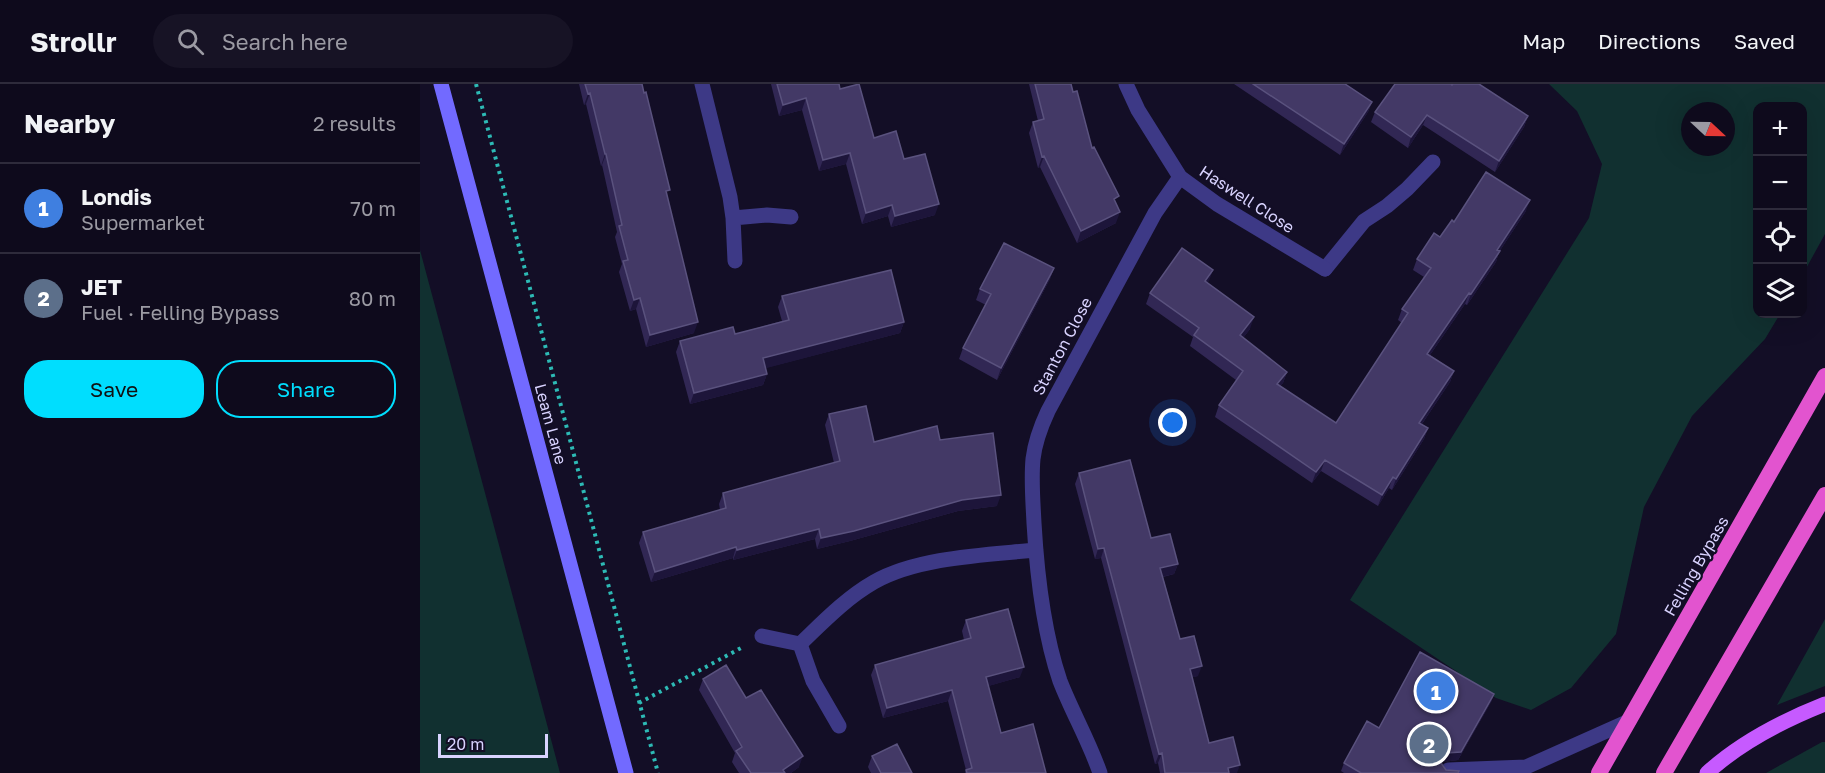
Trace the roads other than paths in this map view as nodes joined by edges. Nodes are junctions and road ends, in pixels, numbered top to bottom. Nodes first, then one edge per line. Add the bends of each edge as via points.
1 (441, 84) edge
2 (702, 84) edge
3 (1126, 84) edge
4 (1432, 162) dead end
5 (1180, 177) junction
6 (791, 217) dead end
7 (733, 218) junction
8 (735, 261) dead end
9 (1825, 376) edge
10 (1825, 495) edge
11 (1036, 550) junction
12 (762, 636) road end
13 (800, 644) junction
14 (1825, 704) edge
15 (1629, 721) junction
16 (839, 726) dead end
17 (1448, 770) edge
18 (626, 773) edge
19 (1100, 773) edge
20 (1599, 773) edge
21 (1664, 773) edge
22 (1707, 773) edge

1 - 18 main road, Leam Lane
2 - 7 street
3 - 5 street, Haswell Close
4 - 5 street, Haswell Close via 1400,195 1364,221 1324,269
5 - 11 street, Stanton Close via 1155,213 1038,433 1032,494
6 - 7 street
7 - 8 street
9 - 15 highway, Felling Bypass
10 - 21 highway
11 - 13 street via 931,562 875,581 848,599
11 - 19 street, Stanton Close via 1050,643 1060,680
12 - 13 street
13 - 16 street via 813,681
14 - 22 main road via 1755,737
15 - 17 street via 1526,767
15 - 20 highway, Felling Bypass

